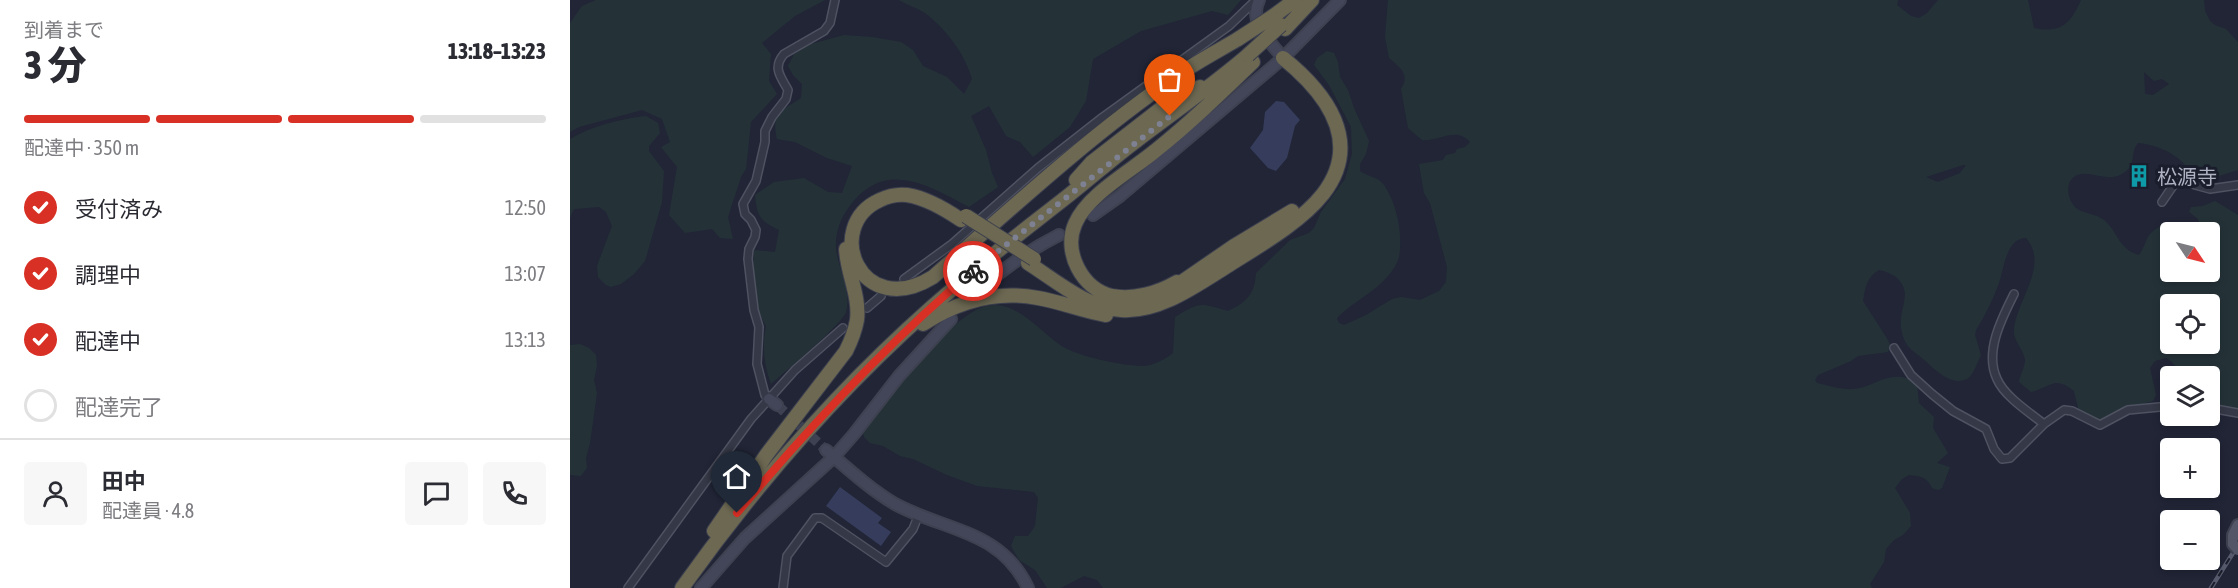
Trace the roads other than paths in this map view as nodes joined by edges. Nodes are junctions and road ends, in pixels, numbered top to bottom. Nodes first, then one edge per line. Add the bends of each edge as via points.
1 (835, 0) edge
2 (1257, 0) edge
3 (1295, 0) edge
4 (1302, 0) edge
5 (1307, 0) edge
6 (1312, 0) edge
7 (1340, 0) edge
8 (1279, 23) junction
9 (1249, 56) junction
10 (1283, 58) junction
11 (2238, 185) edge
12 (2162, 202) dead end
13 (1093, 216) dead end
14 (964, 218) junction
15 (1059, 235) dead end
16 (1210, 270) junction
17 (904, 279) dead end
18 (984, 286) dead end
19 (2013, 294) dead end
20 (881, 296) dead end
21 (867, 308) dead end
22 (951, 319) dead end
23 (843, 327) dead end
24 (891, 344) junction
25 (1894, 348) dead end
26 (773, 402) junction
27 (2160, 407) edge
28 (2220, 410) edge
29 (2238, 414) edge
30 (2044, 424) junction
31 (830, 453) junction
32 (919, 514) junction
33 (2238, 525) edge
34 (2236, 547) edge
35 (628, 588) edge
36 (676, 588) edge
37 (682, 588) edge
38 (701, 588) edge
39 (783, 588) edge
40 (1028, 588) edge

1 - 26 street via 824,31 780,58 778,75 788,90 786,99 765,131 756,181 743,204 756,230 748,260 759,327 757,364 765,395
2 - 10 main road via 1255,12 1260,30
2 - 17 street via 1229,26 1038,168 952,244
3 - 8 highway
4 - 8 highway
5 - 8 highway
6 - 8 highway
7 - 10 main road
8 - 9 highway
8 - 14 highway, bridge via 1238,39 1173,78 1073,155 926,282 901,290 885,288 860,270 852,252 852,233 860,215 871,203 888,196 925,200
9 - 16 highway via 1157,150 1084,209 1071,238 1072,255 1079,271 1089,283 1109,295 1139,296
9 - 24 highway via 1202,89 1177,96 1129,132 1092,162 1066,195
10 - 13 main road
10 - 16 highway via 1320,92 1332,110 1340,145 1337,164 1322,195 1306,210 1270,238
11 - 12 street via 2210,189 2177,180
14 - 16 highway via 1102,307 1121,310 1164,302
14 - 36 highway via 941,200 910,189 880,192 857,209 845,237 857,318 846,351 767,454
15 - 18 main road via 1007,266
16 - 24 highway via 1167,308 1145,316 1101,315 1038,298 990,296 956,305 921,325 906,339
19 - 30 street via 1999,323 1993,357 1995,373 2004,389
20 - 21 street
22 - 31 main road
23 - 26 street via 795,370
24 - 37 highway via 774,469
25 - 30 street via 1911,375 1932,394 1986,429 2002,459 2010,458
26 - 35 street via 751,419
27 - 30 street via 2128,410 2100,425 2067,410
28 - 29 street
31 - 32 main road via 880,495
31 - 38 main road
32 - 39 street via 913,529 886,562 822,518 815,518 787,556
32 - 40 main road via 990,544 1011,561
33 - 34 main road via 2233,535

